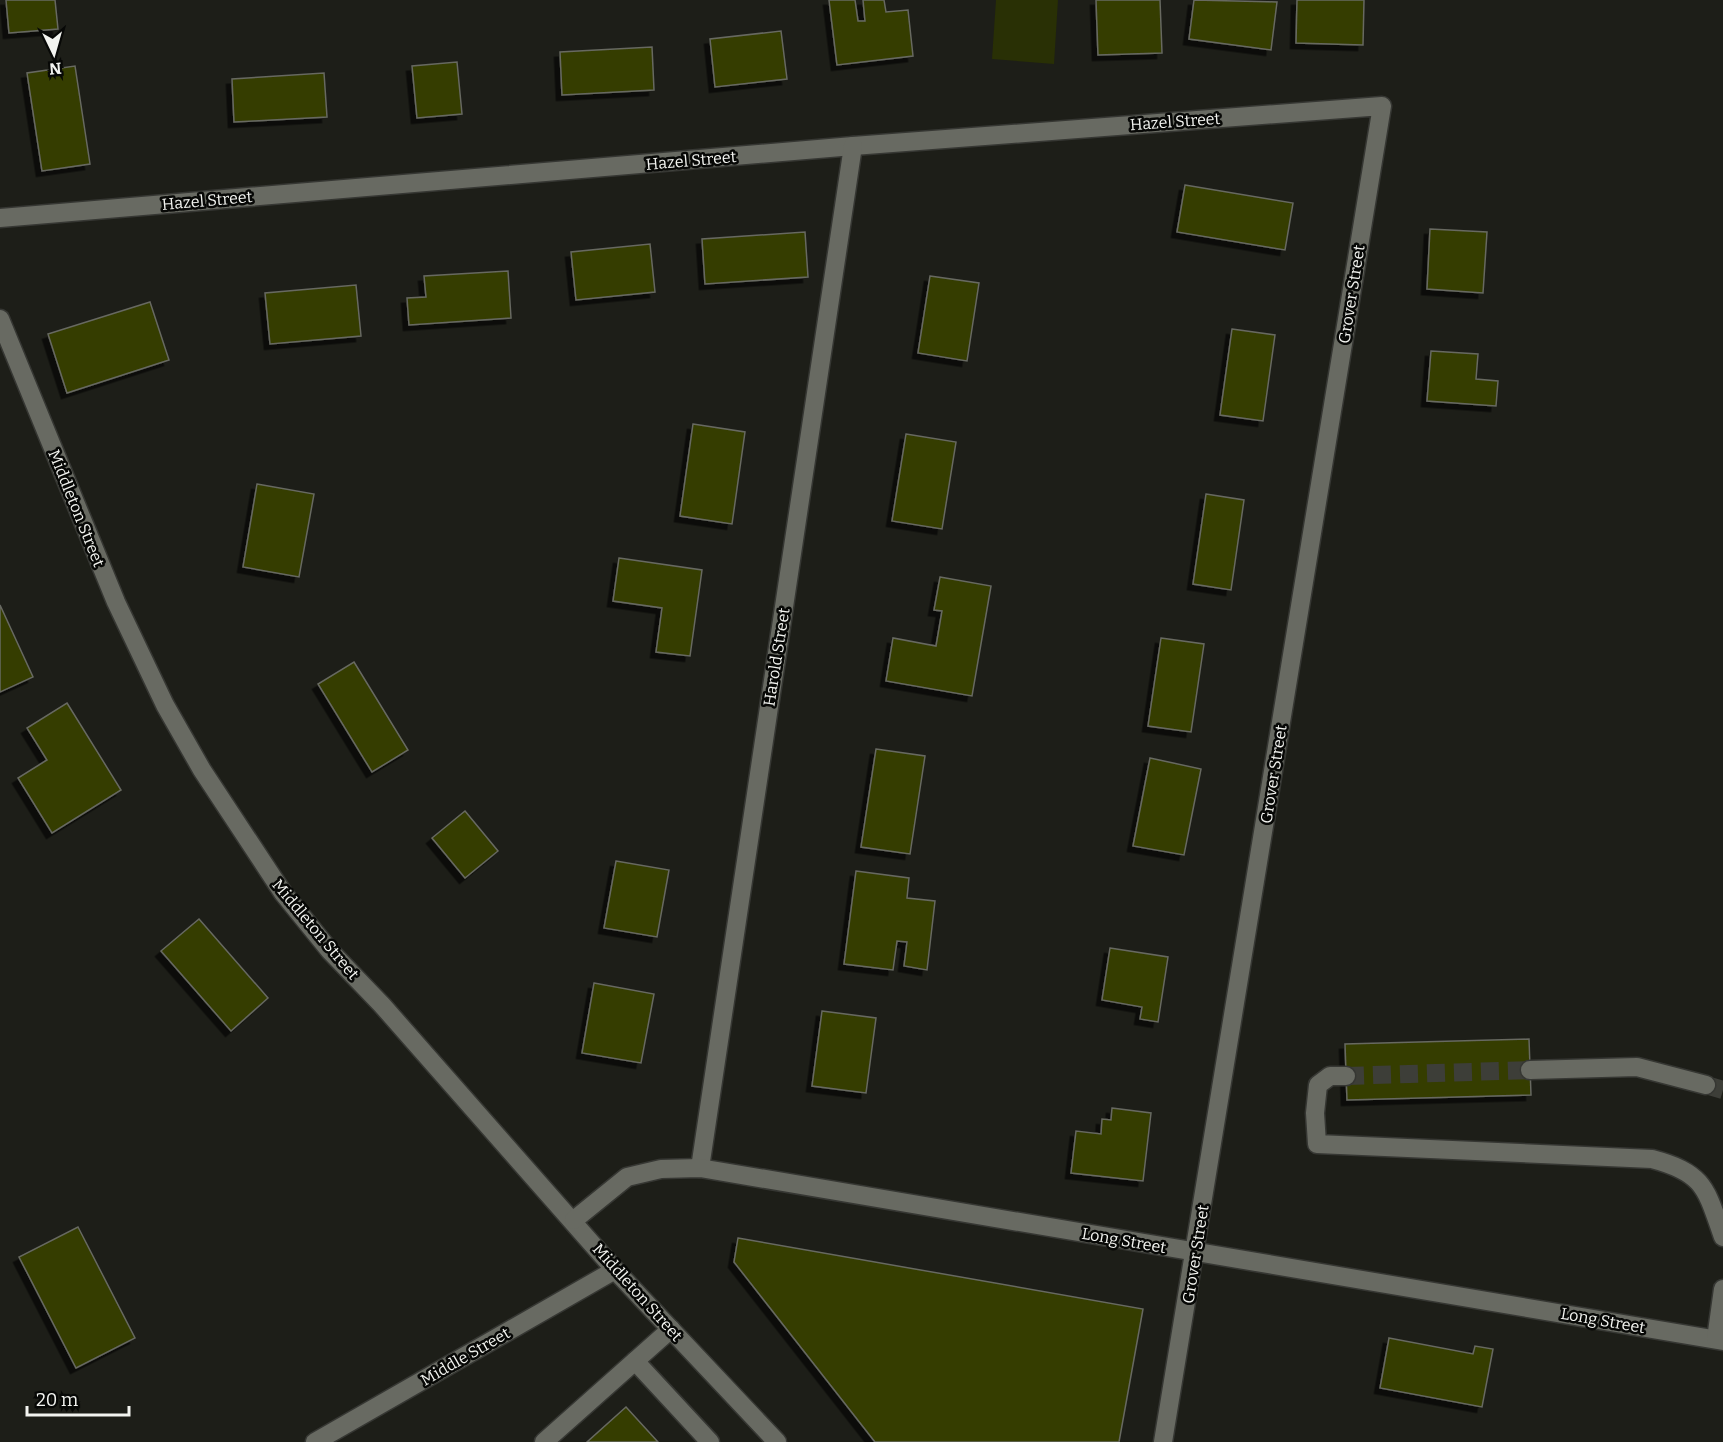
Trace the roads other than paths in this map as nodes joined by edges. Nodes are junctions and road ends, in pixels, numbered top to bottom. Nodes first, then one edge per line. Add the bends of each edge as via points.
1 (1382, 106) joint
2 (853, 146) junction
3 (0, 218) edge
4 (0, 319) edge
5 (5, 346) edge
6 (1530, 1070) tunnel mouth
7 (1346, 1076) tunnel mouth
8 (1706, 1085) tunnel mouth
9 (700, 1168) junction
10 (574, 1220) junction
11 (1723, 1237) edge
12 (1196, 1252) junction
13 (615, 1270) junction
14 (1723, 1289) edge
15 (671, 1329) junction
16 (1720, 1340) edge
17 (635, 1360) junction
18 (315, 1442) edge
19 (544, 1442) edge
20 (710, 1442) edge
21 (777, 1442) edge
22 (1163, 1442) edge

1 - 2 street, Hazel Street
1 - 12 street, Grover Street
2 - 3 street, Hazel Street
2 - 9 street, Harold Street
4 - 5 street, Middleton Street
5 - 10 street, Middleton Street via 116,602 165,705 202,770 283,893 330,951
6 - 8 street via 1637,1067
7 - 11 street via 1330,1076 1318,1085 1317,1144 1652,1159 1680,1167 1704,1187
9 - 10 street, Long Street via 661,1169 627,1177
9 - 12 street, Long Street
10 - 13 street, Middleton Street
12 - 16 street, Long Street
12 - 22 street, Grover Street
13 - 15 street, Middleton Street
13 - 18 street, Middle Street
14 - 16 street
15 - 17 street
15 - 21 street, Middleton Street
17 - 19 street
17 - 20 street

